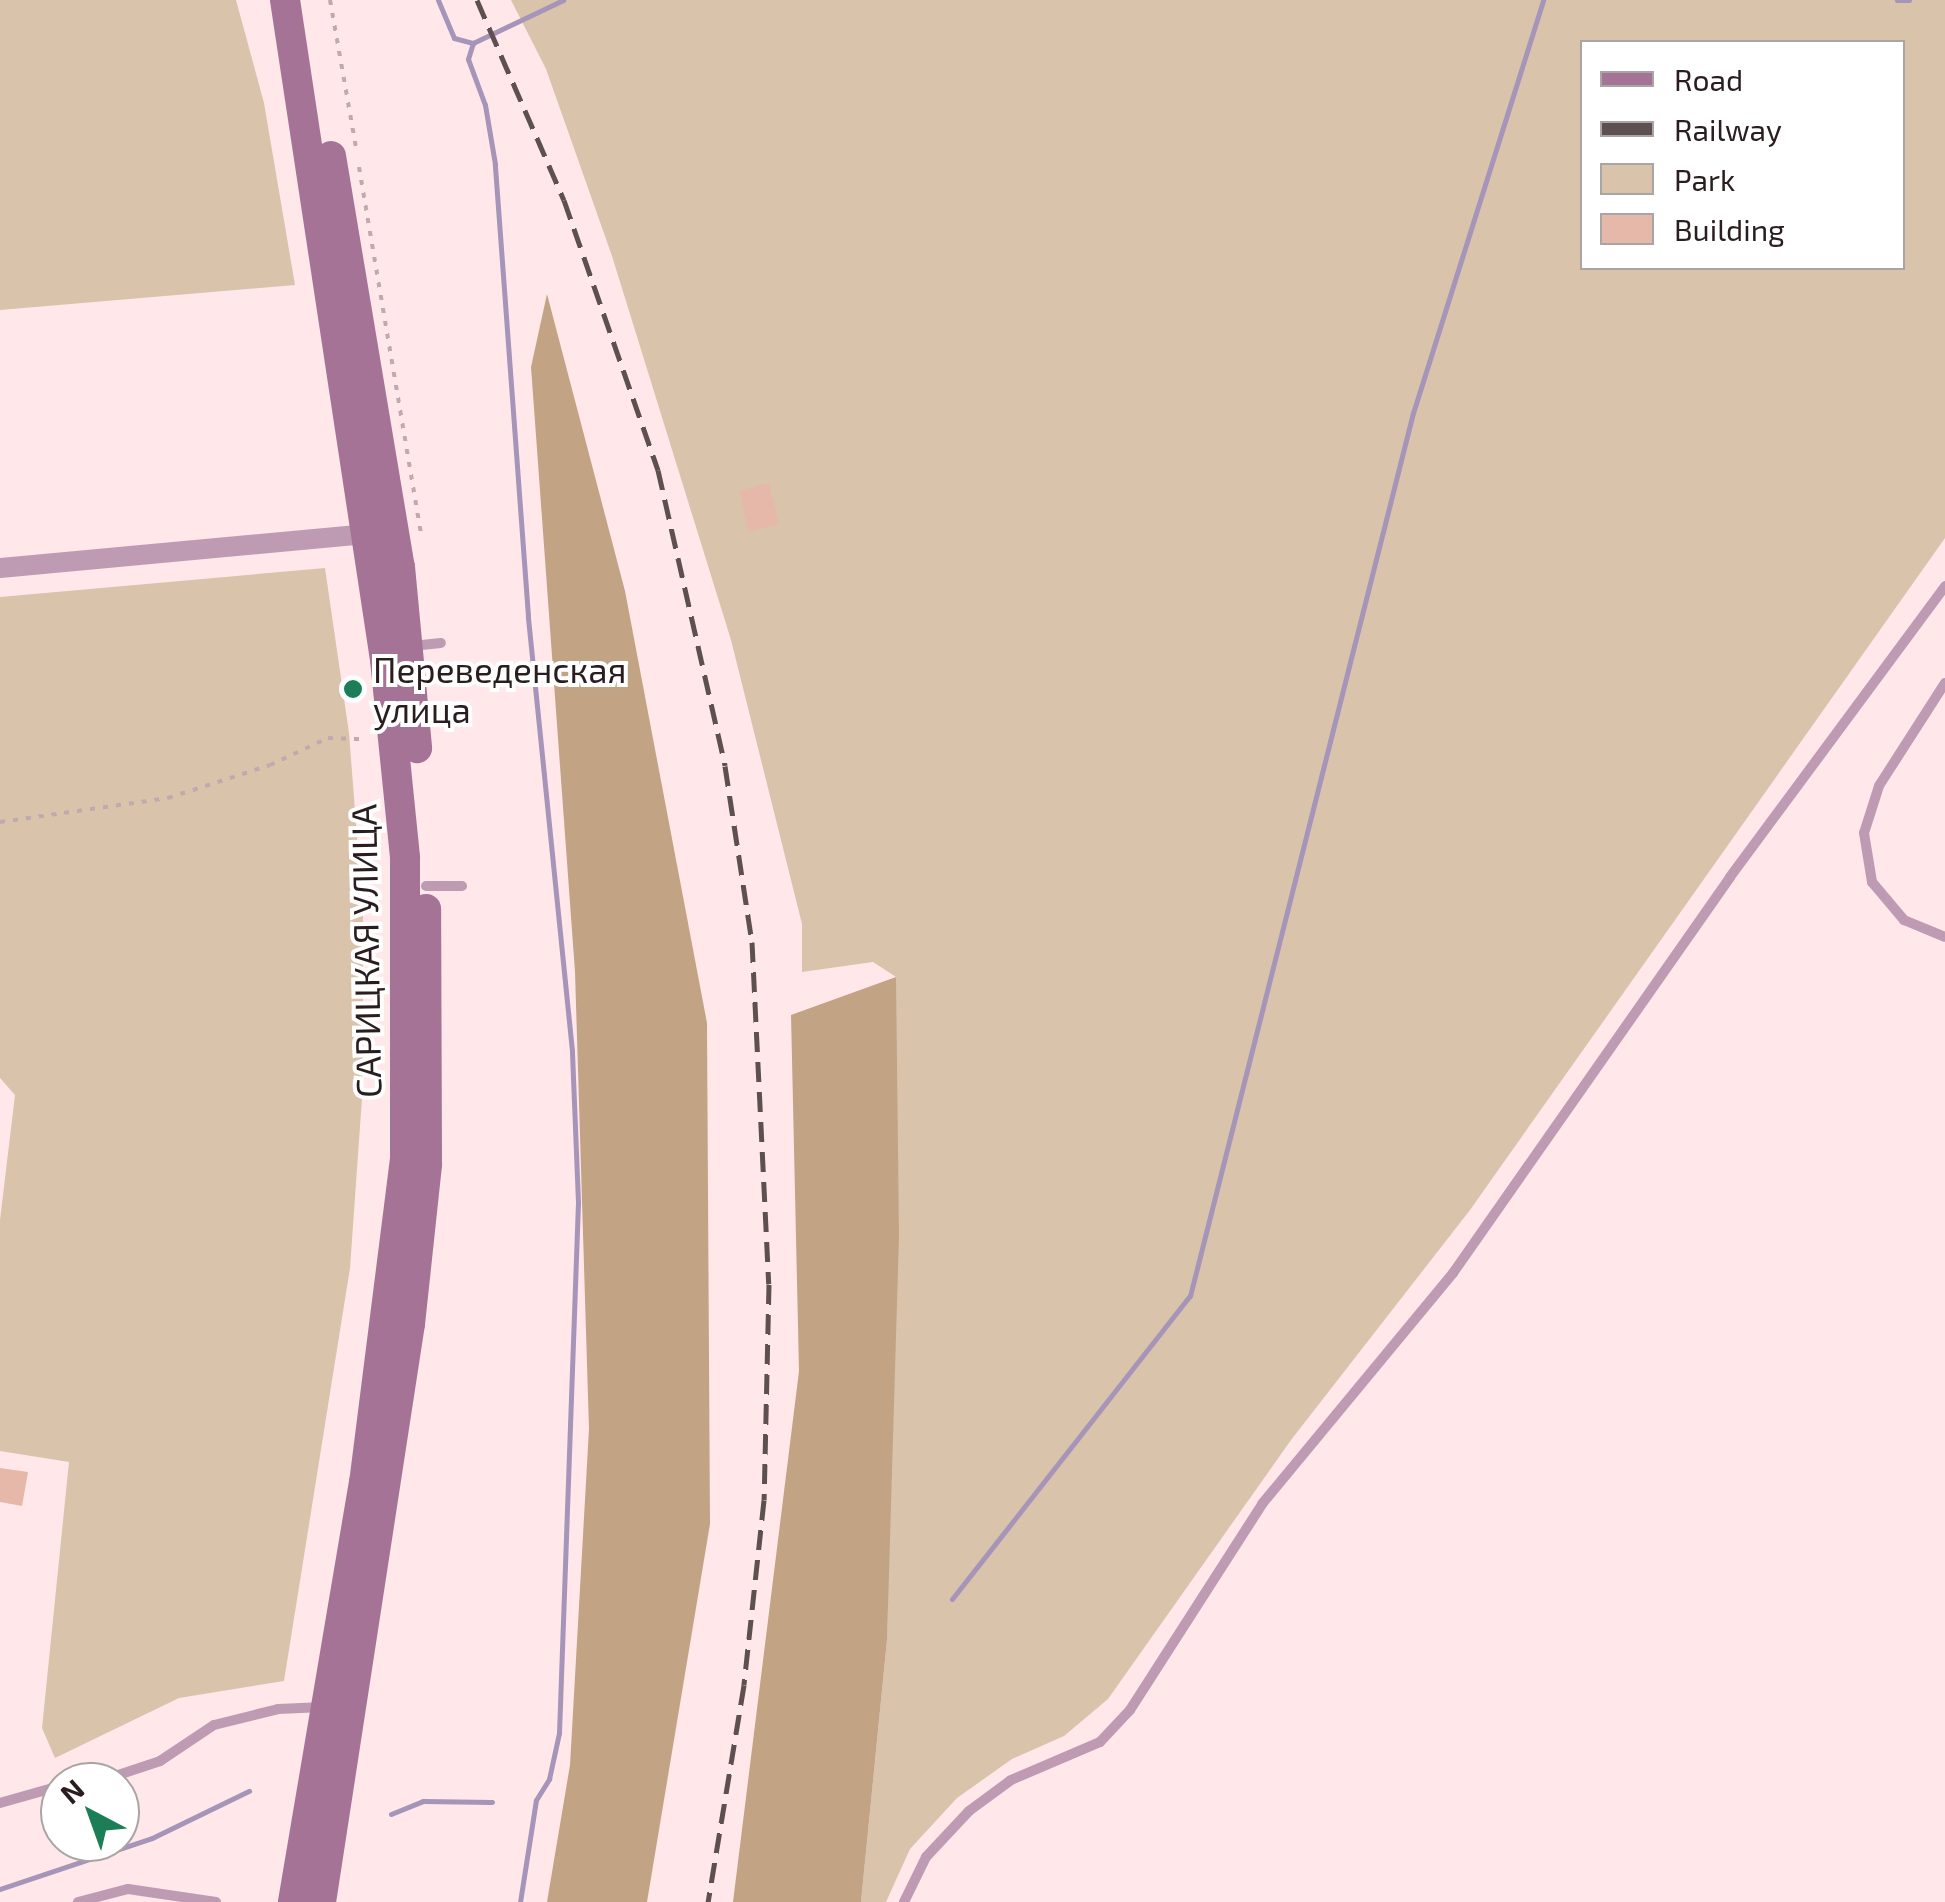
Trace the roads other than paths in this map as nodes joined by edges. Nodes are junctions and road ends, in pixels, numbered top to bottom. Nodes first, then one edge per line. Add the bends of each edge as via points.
1 (284, 0) edge
2 (306, 0) edge
3 (362, 534) junction
4 (408, 537) junction
5 (0, 568) edge
6 (1945, 586) edge
7 (441, 643) dead end
8 (407, 647) junction
9 (1945, 683) edge
10 (426, 886) junction
11 (462, 886) dead end
12 (1945, 937) edge
13 (326, 1707) junction
14 (140, 1767) edge
15 (40, 1792) edge
16 (0, 1803) edge
17 (78, 1902) edge
18 (216, 1902) edge
19 (294, 1902) edge
20 (321, 1902) edge
21 (904, 1902) edge

1 - 3 street, САРИЦКАЯ УЛИЦА
2 - 4 street, САРИЦКАЯ УЛИЦА
3 - 4 street
3 - 5 street
3 - 13 street, САРИЦКАЯ УЛИЦА via 400,773 404,1159 364,1482
4 - 8 street, САРИЦКАЯ УЛИЦА
6 - 21 lane via 1730,877 1453,1273 1262,1504 1130,1710 1100,1742 1024,1774 968,1811 926,1857
7 - 8 lane
8 - 10 street, САРИЦКАЯ УЛИЦА
9 - 12 lane via 1879,786 1864,833 1872,882 1904,920
10 - 11 lane
10 - 20 street, САРИЦКАЯ УЛИЦА via 425,1182 389,1486
13 - 14 lane via 278,1709 214,1725
13 - 19 street, САРИЦКАЯ УЛИЦА
15 - 16 lane
17 - 18 lane via 128,1890

